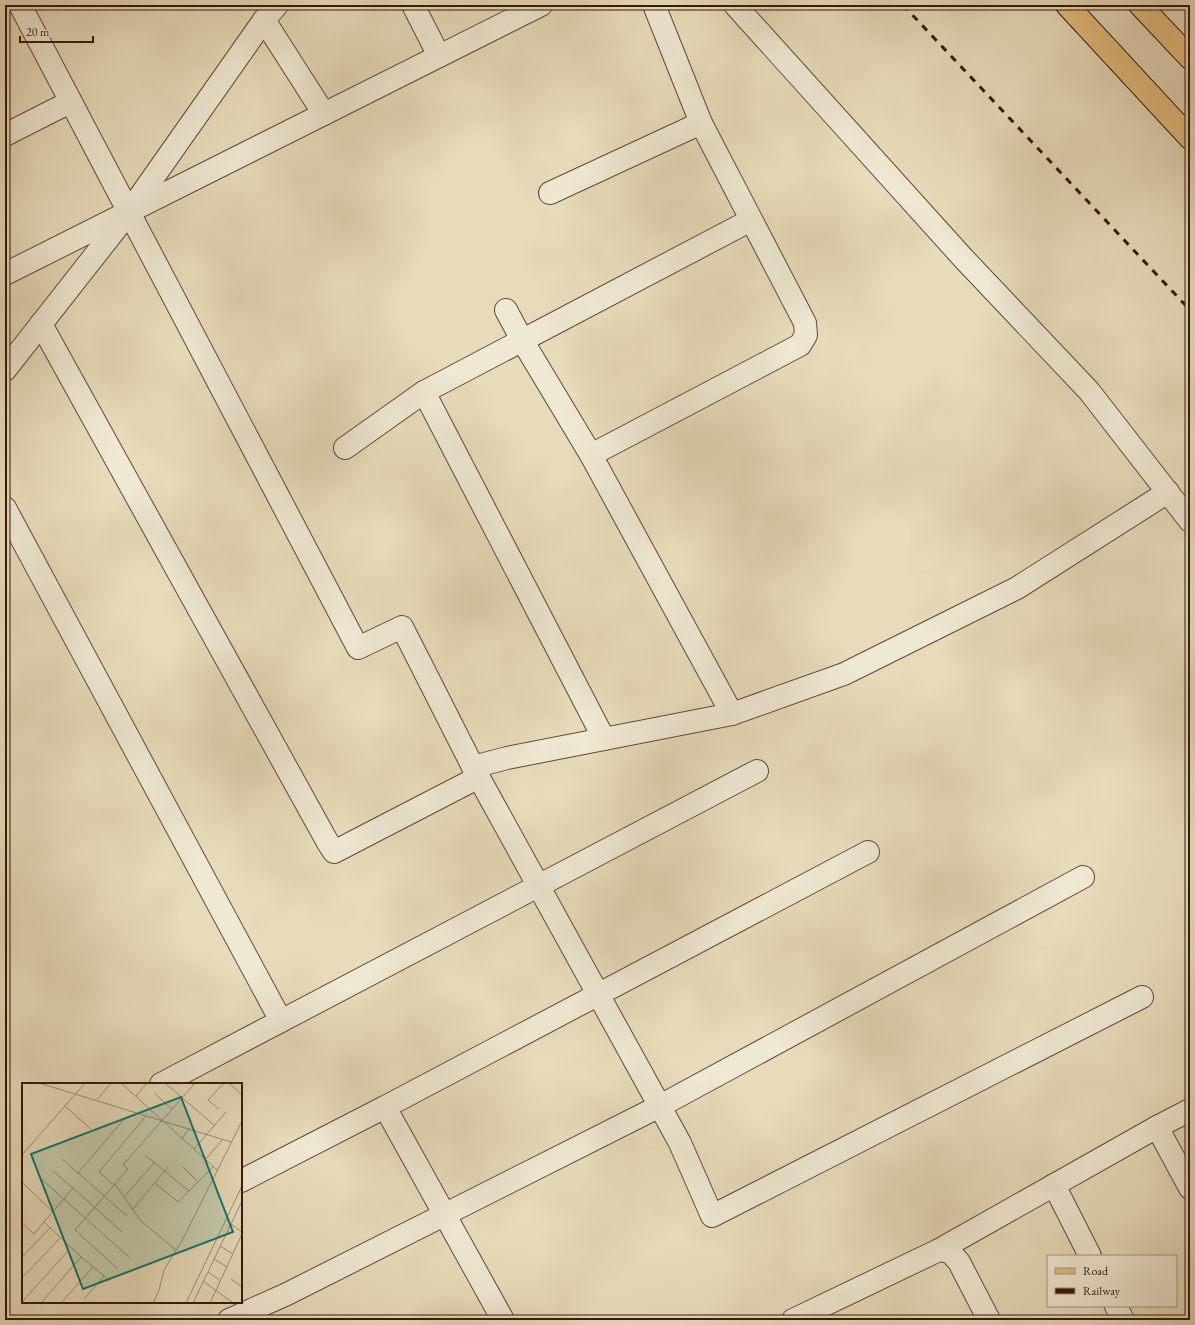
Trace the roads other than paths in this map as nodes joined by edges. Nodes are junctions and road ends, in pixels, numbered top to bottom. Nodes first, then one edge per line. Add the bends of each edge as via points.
1 (20, 5) edge
2 (413, 5) edge
3 (541, 5) edge
4 (654, 5) edge
5 (735, 5) edge
6 (1067, 5) edge
7 (1140, 5) edge
8 (270, 13) edge
9 (439, 56) junction
10 (1190, 58) edge
11 (70, 102) junction
12 (324, 114) junction
13 (701, 123) junction
14 (5, 135) edge
15 (1190, 138) edge
16 (550, 193) dead end
17 (128, 212) junction
18 (751, 220) junction
19 (5, 274) edge
20 (506, 310) dead end
21 (41, 324) junction
22 (522, 340) junction
23 (5, 370) edge
24 (424, 392) junction
25 (345, 448) dead end
26 (590, 455) junction
27 (1168, 492) junction
28 (5, 508) edge
29 (1190, 521) edge
30 (732, 714) junction
31 (604, 739) junction
32 (757, 771) dead end
33 (476, 772) junction
34 (868, 852) dead end
35 (1083, 877) dead end
36 (539, 886) junction
37 (598, 994) junction
38 (1142, 997) dead end
39 (281, 1021) junction
40 (164, 1083) edge
41 (660, 1106) junction
42 (385, 1107) junction
43 (1190, 1110) edge
44 (1157, 1127) junction
45 (242, 1180) edge
46 (1054, 1185) junction
47 (1190, 1188) edge
48 (444, 1214) junction
49 (939, 1250) junction
50 (1089, 1255) edge
51 (1116, 1307) edge
52 (229, 1320) edge
53 (503, 1320) edge
54 (793, 1320) edge
55 (989, 1320) edge
56 (1123, 1320) edge

1 - 11 street
2 - 9 street
3 - 9 street
4 - 13 street
5 - 27 street via 964,259 1089,391
6 - 15 main road
7 - 10 main road
8 - 12 street
8 - 17 street
9 - 12 street
11 - 14 street
11 - 17 street
12 - 17 street
13 - 16 street
13 - 18 street
17 - 19 street
17 - 21 street
17 - 33 street via 358,648 402,627
18 - 22 street
18 - 26 street via 805,323 806,335 800,345
20 - 22 street
21 - 23 street
21 - 33 street via 334,852
22 - 24 street
22 - 26 street
24 - 25 street
24 - 31 street
26 - 30 street
27 - 29 street
27 - 30 street via 1017,588 844,674
28 - 39 street
30 - 31 street
31 - 33 street via 507,758
32 - 36 street
33 - 36 street
34 - 37 street
35 - 41 street
36 - 37 street
36 - 39 street
37 - 41 street
37 - 42 street
38 - 41 street via 712,1216 680,1143
39 - 40 street
41 - 48 street
42 - 45 street
42 - 48 street
43 - 44 street
44 - 46 street
44 - 47 street
46 - 49 street
46 - 50 street
48 - 52 street via 287,1294
48 - 53 street
49 - 54 street
49 - 55 street via 950,1252 960,1262
51 - 56 street

